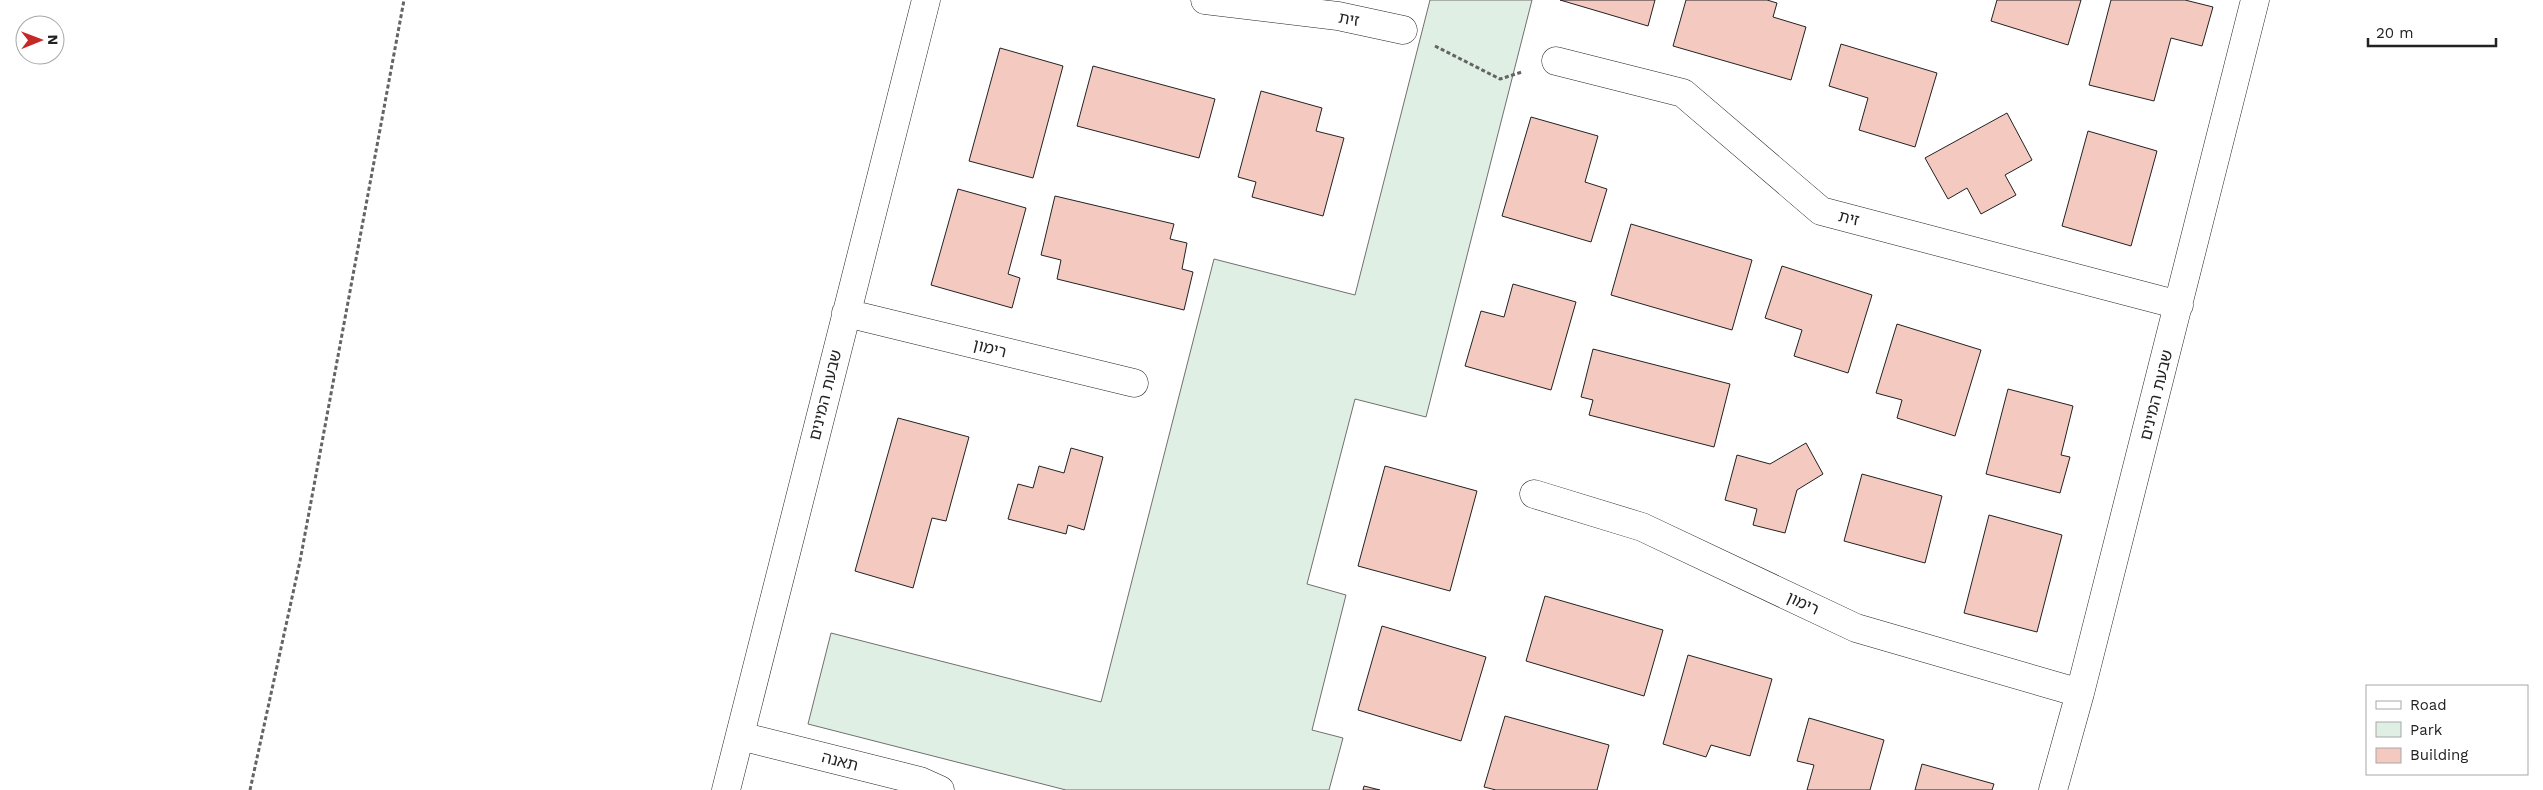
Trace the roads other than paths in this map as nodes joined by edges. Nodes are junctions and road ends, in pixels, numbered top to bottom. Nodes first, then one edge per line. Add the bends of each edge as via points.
1 (926, 0) edge
2 (1205, 0) edge
3 (2255, 0) edge
4 (1403, 30) road end
5 (1556, 61) road end
6 (2179, 305) junction
7 (846, 313) junction
8 (1134, 384) dead end
9 (1534, 494) dead end
10 (2080, 693) junction
11 (740, 736) junction
12 (726, 790) edge
13 (940, 790) edge
14 (2053, 790) edge

1 - 7 street, שבעת המינים
2 - 4 street, זית via 1338,16
3 - 6 street, שבעת המינים
5 - 6 street, זית via 1683,93 1822,211
6 - 10 street, שבעת המינים
7 - 8 street, רימון
7 - 11 street, שבעת המינים
9 - 10 street, רימון via 1642,527 1856,628
10 - 14 street, שבעת המינים
11 - 12 street, שבעת המינים
11 - 13 street, תאנה via 920,781

